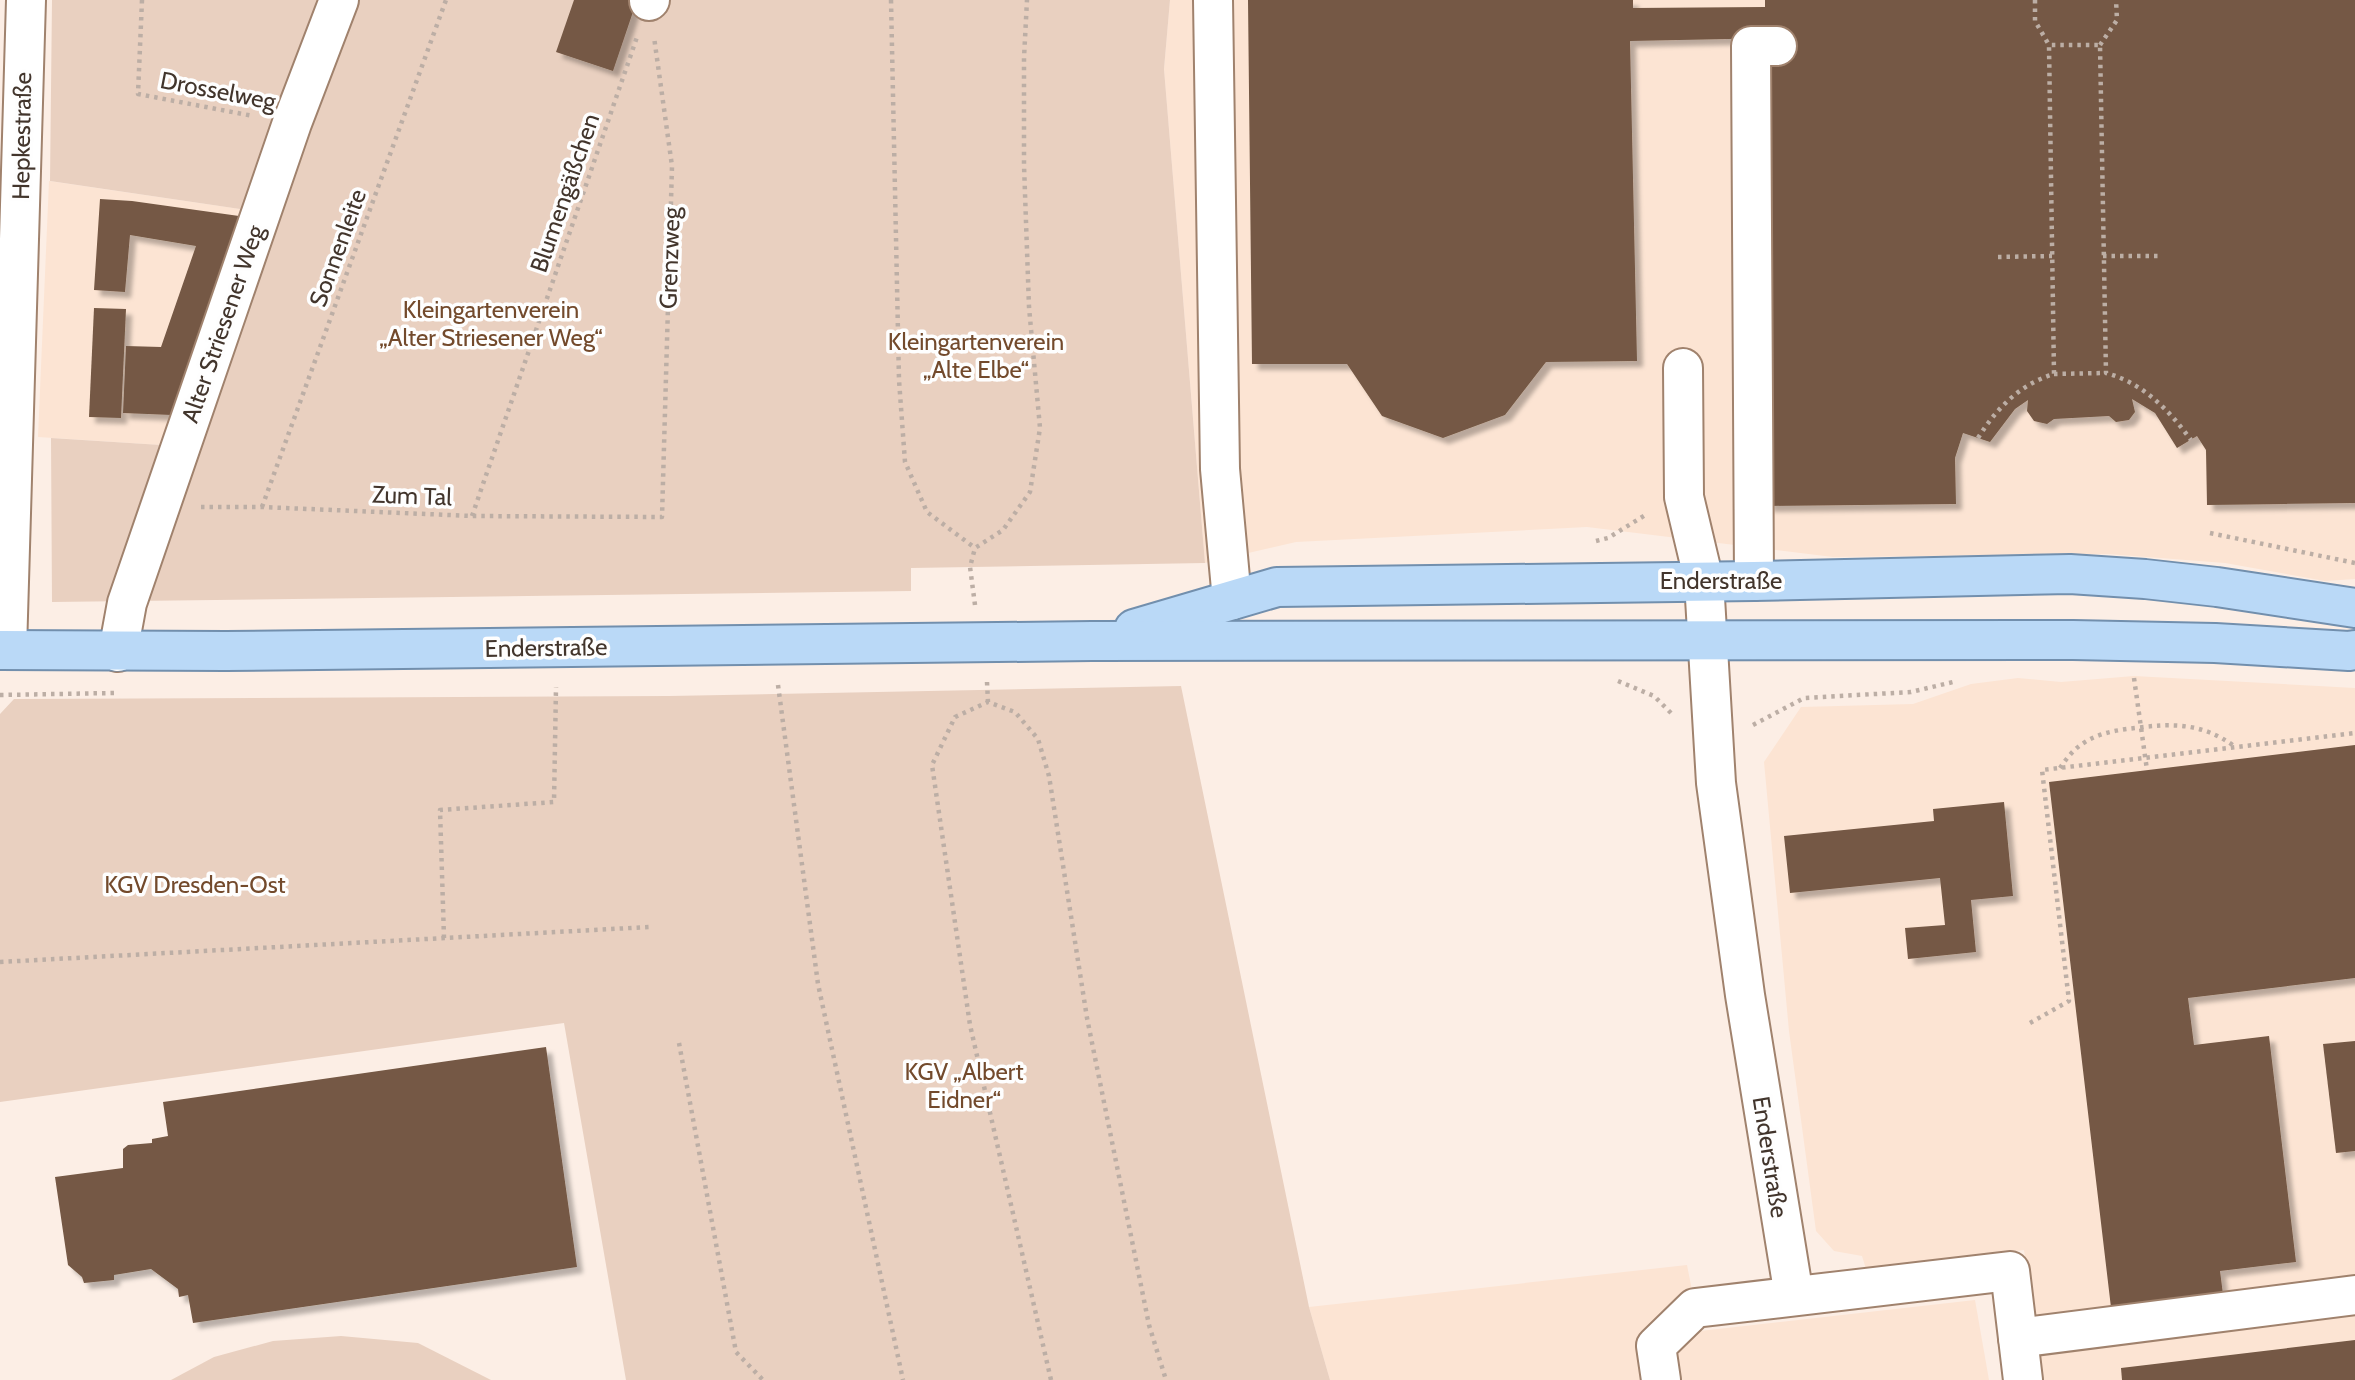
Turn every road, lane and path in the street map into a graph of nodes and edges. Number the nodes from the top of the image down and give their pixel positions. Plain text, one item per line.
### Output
1 (26, 0) edge
2 (142, 0) edge
3 (339, 0) edge
4 (446, 0) edge
5 (891, 0) edge
6 (1027, 0) edge
7 (1213, 0) edge
8 (2035, 0) edge
9 (2116, 0) edge
10 (650, 1) edge
11 (2049, 45) junction
12 (2100, 45) junction
13 (1777, 46) dead end
14 (292, 123) junction
15 (2052, 256) junction
16 (2104, 256) junction
17 (2159, 256) dead end
18 (1998, 257) dead end
19 (1683, 368) dead end
20 (2106, 373) junction
21 (2054, 374) junction
22 (1978, 438) dead end
23 (2191, 440) dead end
24 (161, 507) junction
25 (262, 507) junction
26 (1647, 514) dead end
27 (472, 516) junction
28 (662, 517) joint
29 (2210, 533) dead end
30 (1587, 544) dead end
31 (975, 548) junction
32 (2355, 563) edge
33 (1704, 581) junction
34 (1754, 581) junction
35 (1232, 600) junction
36 (961, 606) dead end
37 (975, 606) junction
38 (988, 606) dead end
39 (2355, 608) edge
40 (1092, 641) junction
41 (1707, 641) junction
42 (4, 650) edge
43 (2355, 650) edge
44 (118, 652) junction
45 (2132, 667) dead end
46 (1605, 681) dead end
47 (973, 682) dead end
48 (764, 685) dead end
49 (570, 687) dead end
50 (125, 693) dead end
51 (0, 695) edge
52 (988, 702) junction
53 (1679, 720) dead end
54 (2141, 727) junction
55 (2355, 733) edge
56 (2235, 747) junction
57 (2145, 757) junction
58 (2060, 768) junction
59 (2147, 770) dead end
60 (649, 928) dead end
61 (444, 938) junction
62 (0, 962) edge
63 (2030, 1023) dead end
64 (678, 1043) dead end
65 (2355, 1295) edge
66 (1794, 1296) junction
67 (2018, 1338) junction
68 (763, 1380) edge
69 (903, 1380) edge
70 (1051, 1380) edge
71 (1166, 1380) edge
72 (1661, 1380) edge
73 (2022, 1380) edge

1 - 42 street, Hepkestraße
2 - 14 path, Drosselweg
3 - 14 street, Alter Striesener Weg
4 - 25 path, Sonnenleite
5 - 31 path
6 - 31 path
7 - 35 street
8 - 11 path
9 - 12 path
10 - 27 path, Blumengäßchen
10 - 28 path, Grenzweg
11 - 12 path
11 - 15 path
12 - 16 path
13 - 34 street
14 - 24 street, Alter Striesener Weg
15 - 18 path
15 - 21 path
16 - 17 path
16 - 20 path
19 - 33 street
20 - 21 path
20 - 23 path
21 - 22 path
24 - 25 path, Zum Tal
24 - 44 street, Alter Striesener Weg
25 - 27 path, Zum Tal
26 - 30 path
27 - 28 path, Zum Tal
29 - 32 path
31 - 37 path
33 - 34 main road, Enderstraße
33 - 35 main road, Enderstraße
33 - 41 street
34 - 39 main road, Enderstraße
35 - 40 main road, Enderstraße
36 - 37 path
37 - 38 path
40 - 41 main road, Enderstraße
40 - 44 main road, Enderstraße
41 - 43 main road, Enderstraße
41 - 66 street, Enderstraße
42 - 44 main road, Enderstraße
45 - 54 path
46 - 53 path
47 - 52 path
48 - 69 path
49 - 61 path
50 - 51 path
52 - 70 path
52 - 71 path
54 - 56 path
54 - 57 path
54 - 58 path
55 - 56 path
56 - 57 path
57 - 58 path
57 - 59 path
58 - 63 path
60 - 61 path
61 - 62 path
64 - 68 path
65 - 67 street
66 - 67 street
66 - 72 street
67 - 73 street

